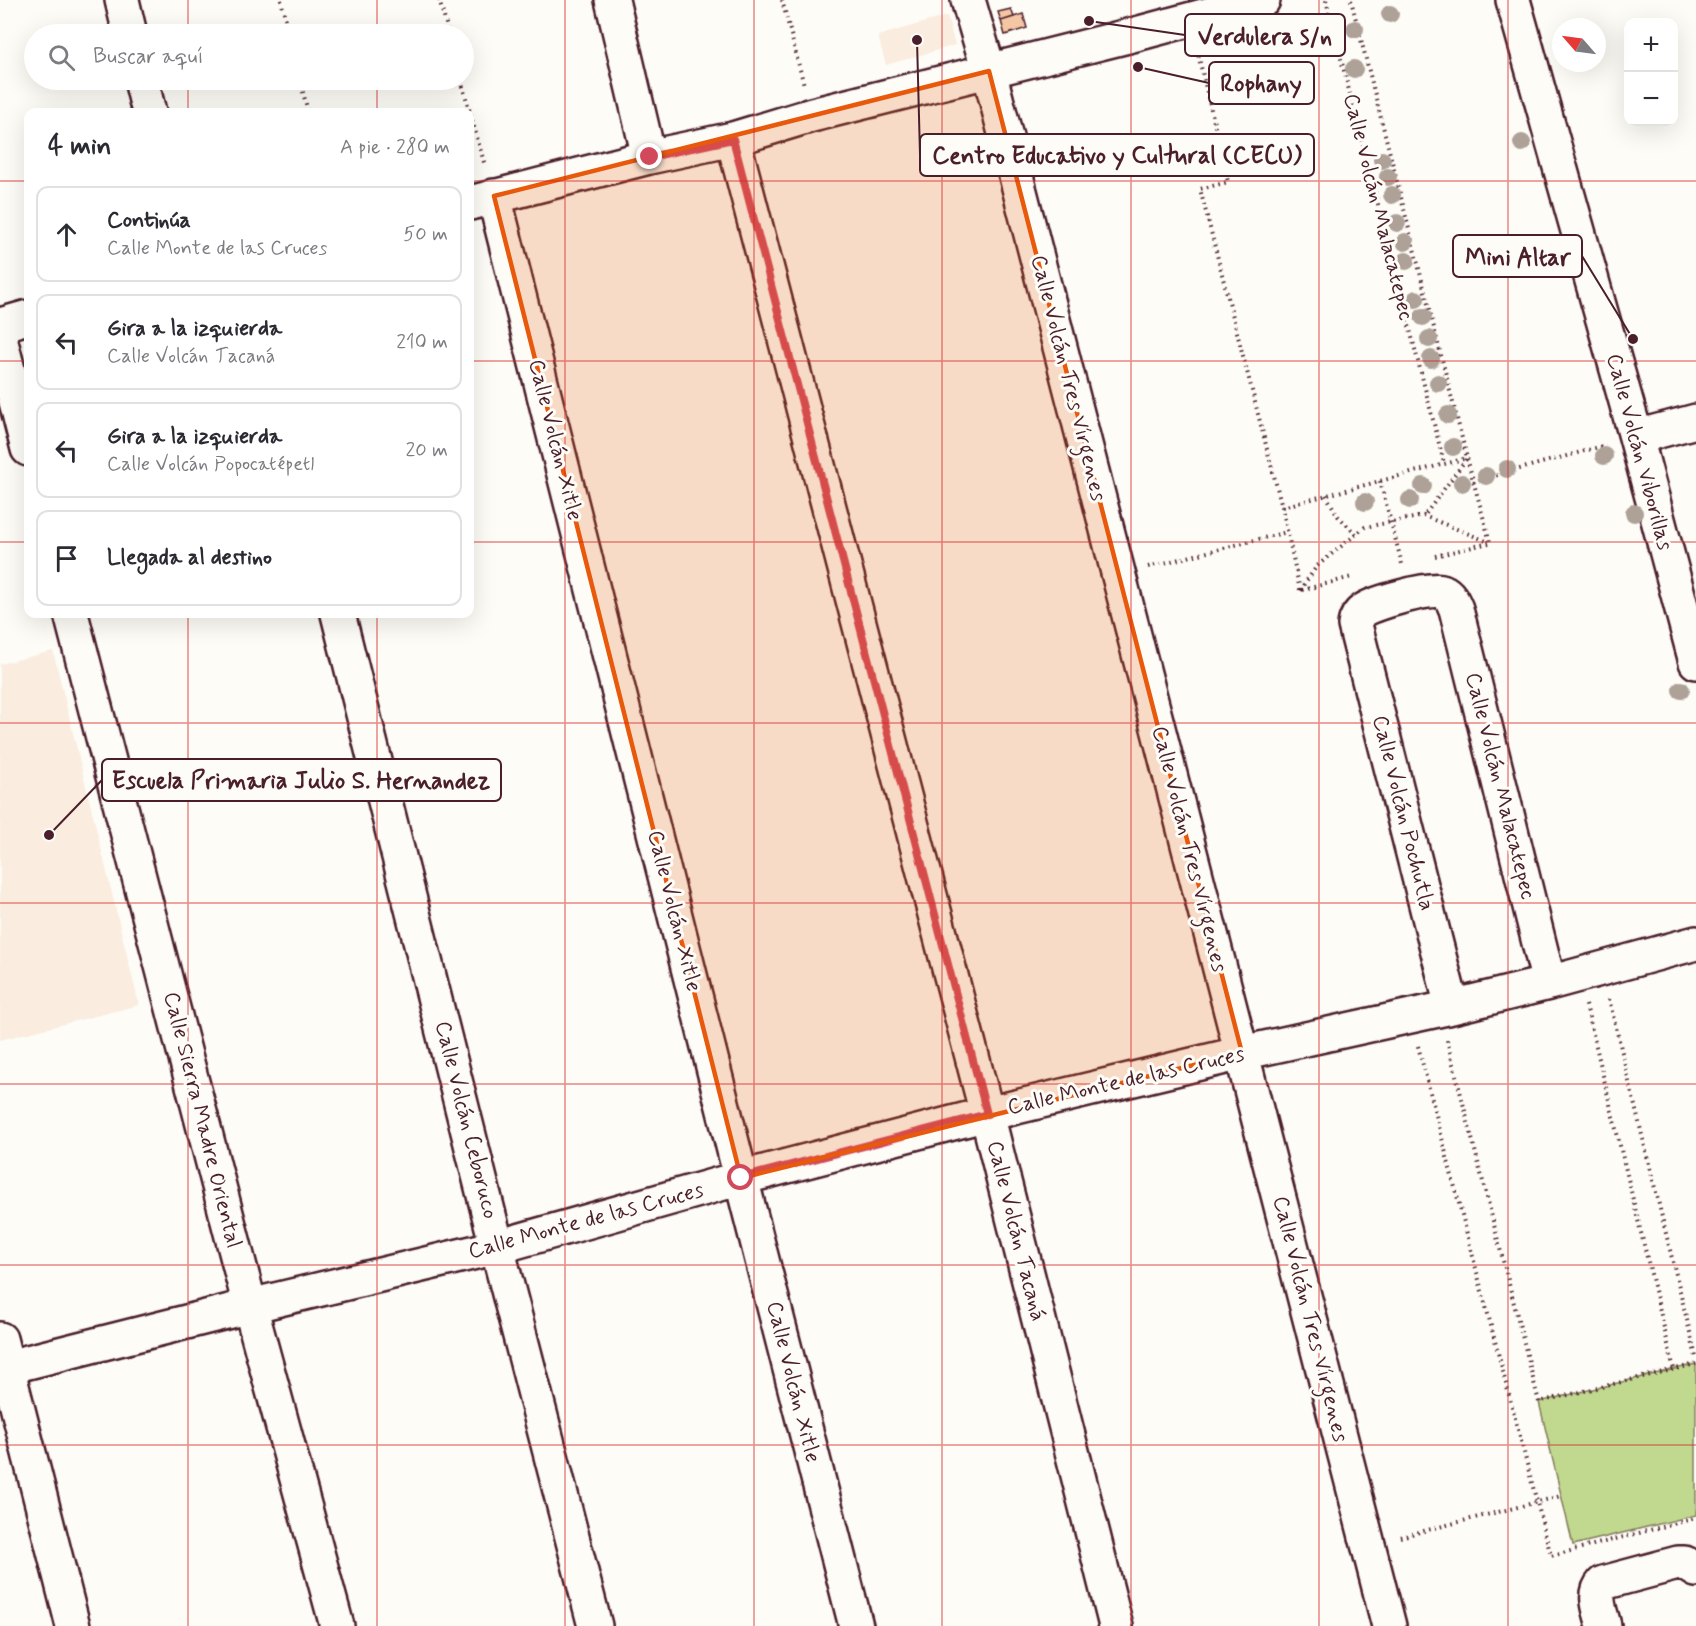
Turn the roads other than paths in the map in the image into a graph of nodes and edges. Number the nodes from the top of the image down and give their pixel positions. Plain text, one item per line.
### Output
1 (122, 0) edge
2 (612, 0) edge
3 (968, 0) edge
4 (1263, 0) edge
5 (1513, 0) edge
6 (128, 24) edge
7 (988, 71) junction
8 (144, 90) edge
9 (148, 108) edge
10 (733, 139) junction
11 (650, 157) junction
12 (482, 199) edge
13 (24, 318) edge
14 (0, 325) edge
15 (0, 338) edge
16 (1696, 421) edge
17 (24, 433) edge
18 (1636, 437) junction
19 (1444, 592) joint
20 (72, 618) edge
21 (339, 618) edge
22 (1696, 662) edge
23 (1696, 944) edge
24 (1576, 976) junction
25 (1434, 1011) junction
26 (1242, 1053) junction
27 (987, 1114) junction
28 (741, 1178) junction
29 (497, 1247) junction
30 (250, 1306) junction
31 (2, 1359) edge
32 (1693, 1568) edge
33 (73, 1626) edge
34 (337, 1626) edge
35 (595, 1626) edge
36 (856, 1626) edge
37 (1116, 1626) edge
38 (1389, 1626) edge
39 (1604, 1626) edge

1 - 6 street
2 - 11 street
3 - 7 street, Calle Volcán Tres Vírgenes
4 - 7 street
5 - 18 street, Calle Volcán Viborillas
7 - 10 street
7 - 26 street, Calle Volcán Tres Vírgenes
8 - 9 street
10 - 11 street
10 - 27 street, Calle Volcán Tacaná
11 - 12 street
12 - 28 street, Calle Volcán Xitle
13 - 14 street
15 - 17 street
16 - 18 street
18 - 22 street, Calle Volcán Viborillas
19 - 24 street, Calle Volcán Malacatepec
19 - 25 street, Calle Volcán Pochutla
20 - 30 street, Calle Sierra Madre Oriental
21 - 29 street, Calle Volcán Ceboruco
23 - 24 street, Calle Monte de las Cruces
24 - 25 street, Calle Monte de las Cruces
25 - 26 street, Calle Monte de las Cruces
26 - 27 street, Calle Monte de las Cruces
26 - 38 street, Calle Volcán Tres Vírgenes
27 - 28 street, Calle Monte de las Cruces
27 - 37 street, Calle Volcán Tacaná
28 - 29 street, Calle Monte de las Cruces
28 - 36 street, Calle Volcán Xitle
29 - 30 street, Calle Monte de las Cruces
29 - 35 street, Calle Volcán Ceboruco
30 - 31 street, Calle Monte de las Cruces
30 - 34 street, Calle Sierra Madre Oriental
31 - 33 street
32 - 39 street

